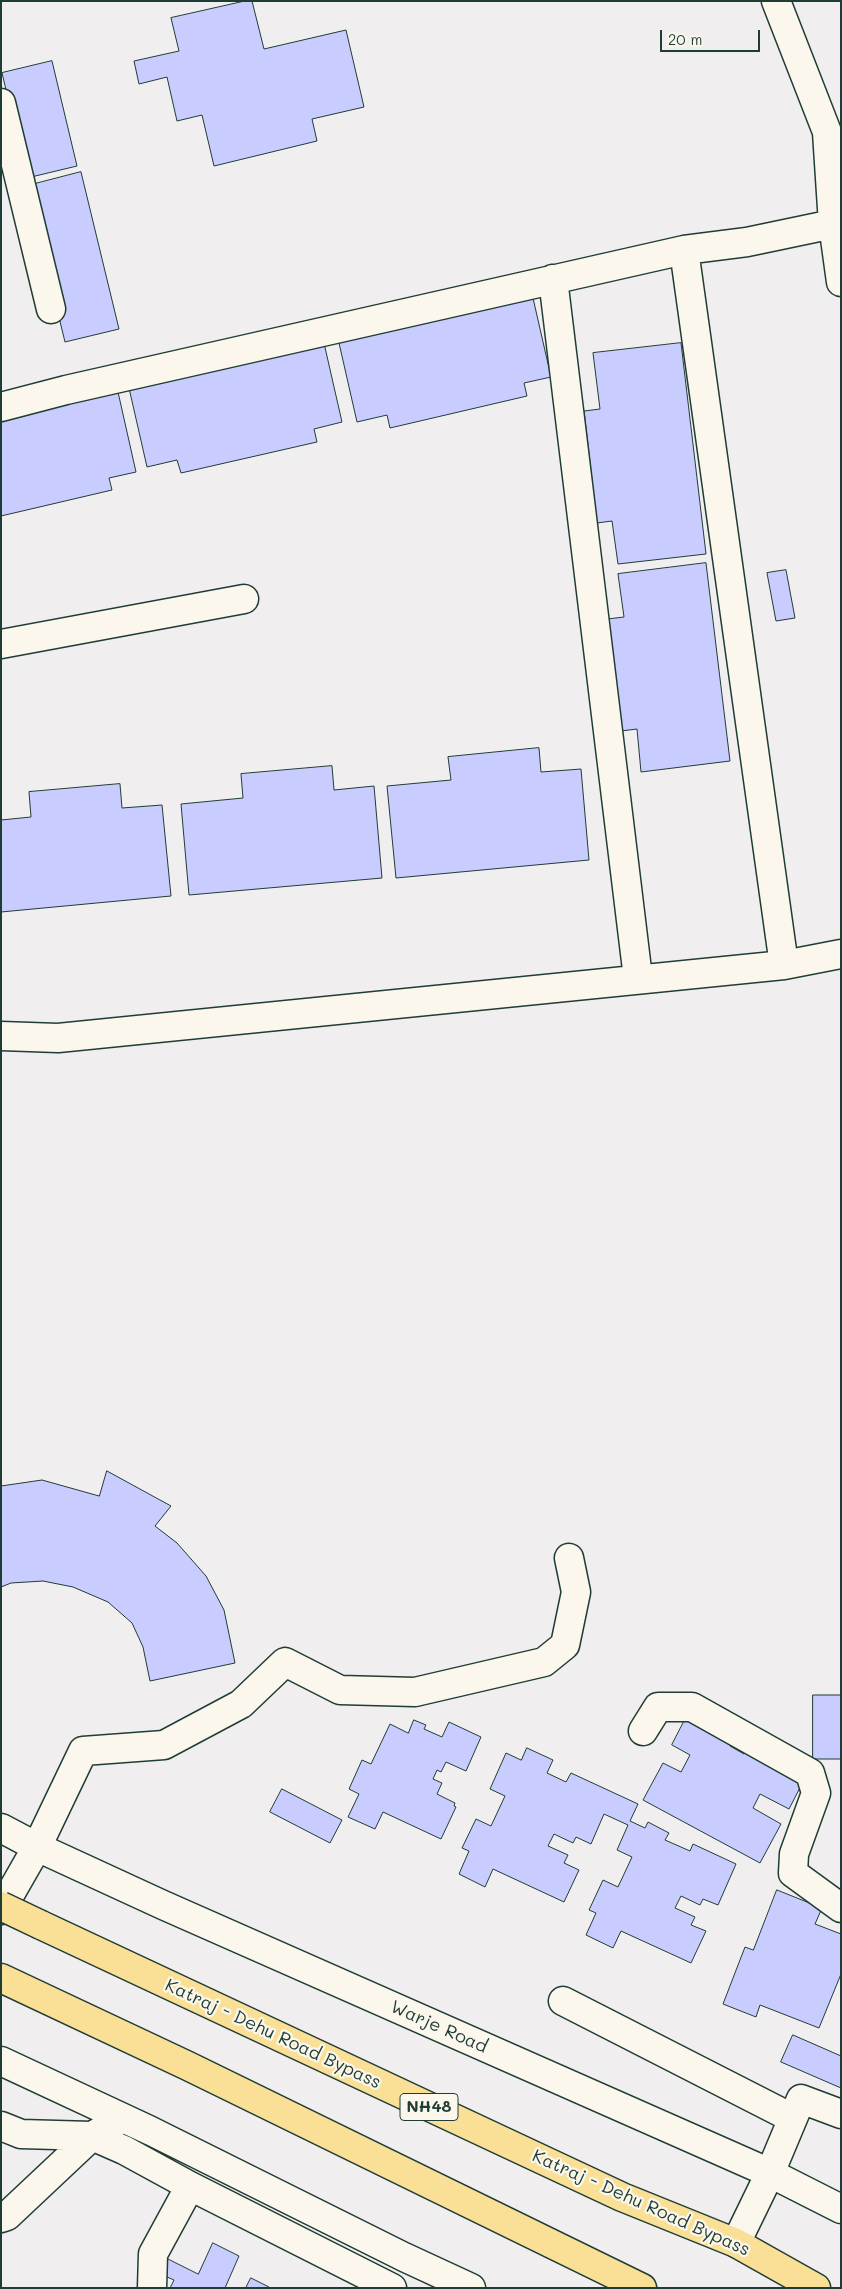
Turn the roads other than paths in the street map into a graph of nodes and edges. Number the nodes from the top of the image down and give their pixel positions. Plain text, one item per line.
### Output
1 (776, 1) edge
2 (1, 103) edge
3 (833, 224) junction
4 (684, 250) junction
5 (553, 279) junction
6 (841, 282) edge
7 (51, 309) dead end
8 (1, 408) edge
9 (244, 599) dead end
10 (1, 644) edge
11 (841, 954) edge
12 (784, 965) junction
13 (638, 978) junction
14 (1, 1036) edge
15 (570, 1558) dead end
16 (643, 1731) dead end
17 (1, 1828) edge
18 (37, 1847) junction
19 (1, 1906) edge
20 (841, 1908) edge
21 (1, 1910) edge
22 (11, 1982) edge
23 (563, 2001) dead end
24 (1, 2061) edge
25 (841, 2114) edge
26 (123, 2118) junction
27 (792, 2118) junction
28 (1, 2126) edge
29 (92, 2136) junction
30 (770, 2174) junction
31 (190, 2186) junction
32 (841, 2209) edge
33 (1, 2218) edge
34 (736, 2243) junction
35 (152, 2288) edge
36 (392, 2288) edge
37 (471, 2288) edge
38 (642, 2288) edge
39 (816, 2288) edge

1 - 3 street
2 - 7 street
3 - 4 street
3 - 6 street
4 - 5 street
4 - 12 street
5 - 8 street
5 - 13 street
9 - 10 street
11 - 12 street
12 - 13 street
13 - 14 street
15 - 18 street
16 - 20 street
17 - 18 street, Warje Road
18 - 21 street
18 - 30 street, Warje Road
19 - 34 highway, Katraj - Dehu Road Bypass / NH48, bridge
22 - 38 highway
23 - 27 street
24 - 26 street
25 - 27 street
26 - 29 street
26 - 37 street
27 - 30 street
28 - 29 street
29 - 31 street
29 - 33 street
30 - 32 street, Warje Road
30 - 34 street
31 - 35 street
31 - 36 street
34 - 39 highway, Katraj - Dehu Road Bypass / NH48

